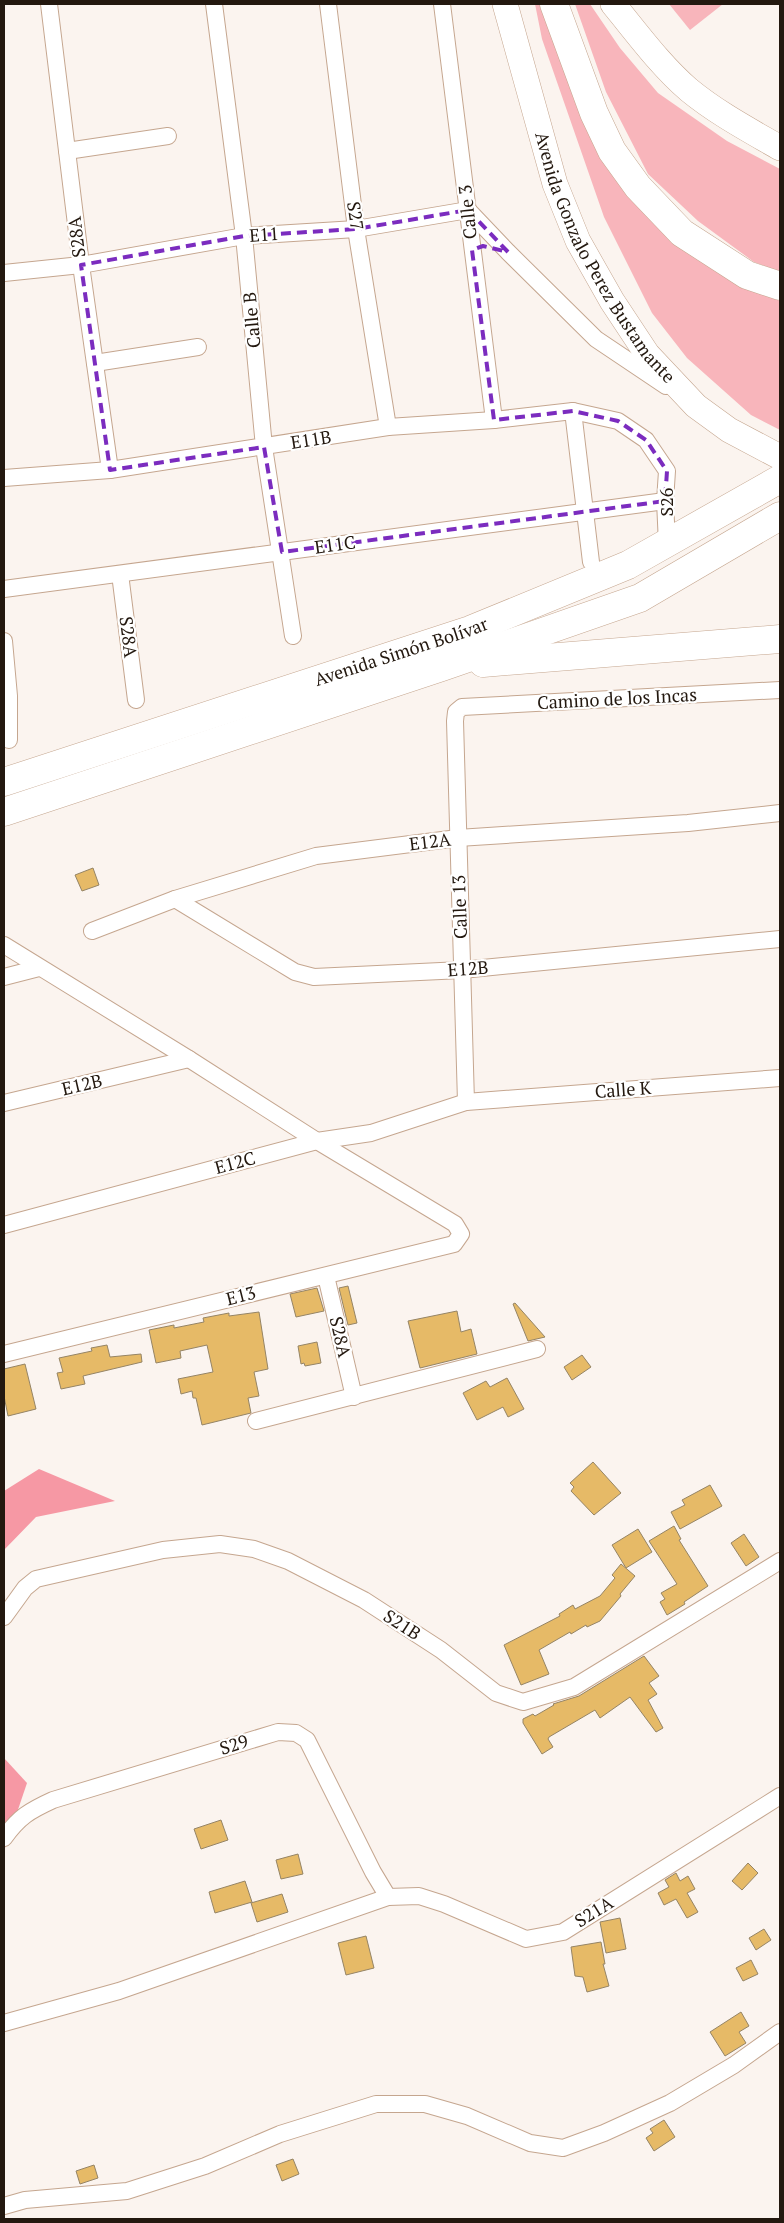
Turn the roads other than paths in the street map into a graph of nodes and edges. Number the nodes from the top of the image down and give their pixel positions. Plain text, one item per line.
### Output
1 (49, 4) edge
2 (214, 4) edge
3 (328, 4) edge
4 (442, 4) edge
5 (505, 4) edge
6 (554, 4) edge
7 (613, 4) edge
8 (168, 136) dead end
9 (780, 148) edge
10 (67, 151) junction
11 (468, 210) junction
12 (356, 228) junction
13 (244, 236) junction
14 (472, 250) junction
15 (508, 252) junction
16 (81, 265) junction
17 (4, 273) edge
18 (780, 286) edge
19 (198, 347) dead end
20 (95, 363) junction
21 (696, 406) junction
22 (573, 411) junction
23 (494, 420) junction
24 (618, 421) joint
25 (388, 427) junction
26 (264, 448) junction
27 (780, 458) edge
28 (110, 470) junction
29 (4, 478) edge
30 (780, 479) edge
31 (665, 501) junction
32 (585, 512) junction
33 (780, 516) edge
34 (675, 540) junction
35 (282, 552) junction
36 (591, 562) dead end
37 (120, 574) junction
38 (4, 589) edge
39 (294, 636) dead end
40 (780, 639) edge
41 (4, 641) edge
42 (442, 667) junction
43 (780, 690) edge
44 (6, 696) edge
45 (136, 700) dead end
46 (456, 712) joint
47 (9, 740) dead end
48 (4, 782) edge
49 (4, 812) edge
50 (780, 813) edge
51 (458, 838) junction
52 (175, 899) junction
53 (92, 931) dead end
54 (780, 939) edge
55 (4, 946) edge
56 (40, 968) junction
57 (462, 970) junction
58 (4, 977) edge
59 (189, 1059) junction
60 (780, 1078) edge
61 (466, 1102) junction
62 (4, 1103) edge
63 (317, 1141) junction
64 (4, 1225) edge
65 (326, 1276) junction
66 (537, 1349) dead end
67 (4, 1354) edge
68 (354, 1397) junction
69 (256, 1422) dead end
70 (780, 1561) edge
71 (4, 1617) edge
72 (780, 1796) edge
73 (4, 1838) edge
74 (388, 1897) junction
75 (4, 2023) edge
76 (780, 2032) edge
77 (4, 2206) edge

1 - 10 street, S28A
2 - 13 street, Calle B
3 - 12 street, S27
4 - 11 street, Calle 3
5 - 21 main road, Avenida Gonzalo Perez Bustamante
6 - 18 highway
7 - 9 main road
8 - 10 street
10 - 16 street, S28A
11 - 12 street, E11
11 - 14 street, Calle 3
11 - 15 street
12 - 13 street, E11
12 - 25 street, S27
13 - 16 street, E11
13 - 26 street, Calle B
14 - 15 street
14 - 23 street, Calle 3
15 - 21 street
16 - 17 street, E11
16 - 20 street, S28A
19 - 20 street
20 - 28 street, S28A
21 - 27 main road, Avenida Gonzalo Perez Bustamante
22 - 23 street, E11B
22 - 24 street, E11B
22 - 32 street
23 - 25 street, E11B
24 - 31 street, S26
25 - 26 street, E11B
26 - 28 street, E11B
26 - 35 street, Calle B
28 - 29 street, E11B
30 - 34 highway, Avenida Simón Bolívar
31 - 32 street, E11C
31 - 34 street, S26
32 - 35 street, E11C
32 - 36 street
33 - 42 highway, Avenida Simón Bolívar
34 - 48 highway, Avenida Simón Bolívar
35 - 37 street, E11C
35 - 39 street, Calle B
37 - 38 street, E11C
37 - 45 street, S28A
40 - 42 highway
41 - 44 street
42 - 49 highway, Avenida Simón Bolívar
43 - 46 street, Camino de los Incas
44 - 47 street
46 - 51 street, Calle 13
50 - 51 street, E12A
51 - 52 street, E12A
51 - 57 street, Calle 13
52 - 53 street, E12A
52 - 57 street, E12B
54 - 57 street, E12B
55 - 56 street
56 - 58 street
56 - 59 street
57 - 61 street, Calle 13
59 - 62 street, E12B
59 - 63 street
60 - 61 street, Calle K
61 - 63 street, E12C
63 - 64 street, E12C
63 - 65 street, E13
65 - 67 street, E13
65 - 68 street, S28A
66 - 68 street
68 - 69 street
70 - 71 street, S21B
72 - 74 street, S21A
73 - 74 street, S29
74 - 75 street, S21A
76 - 77 street

